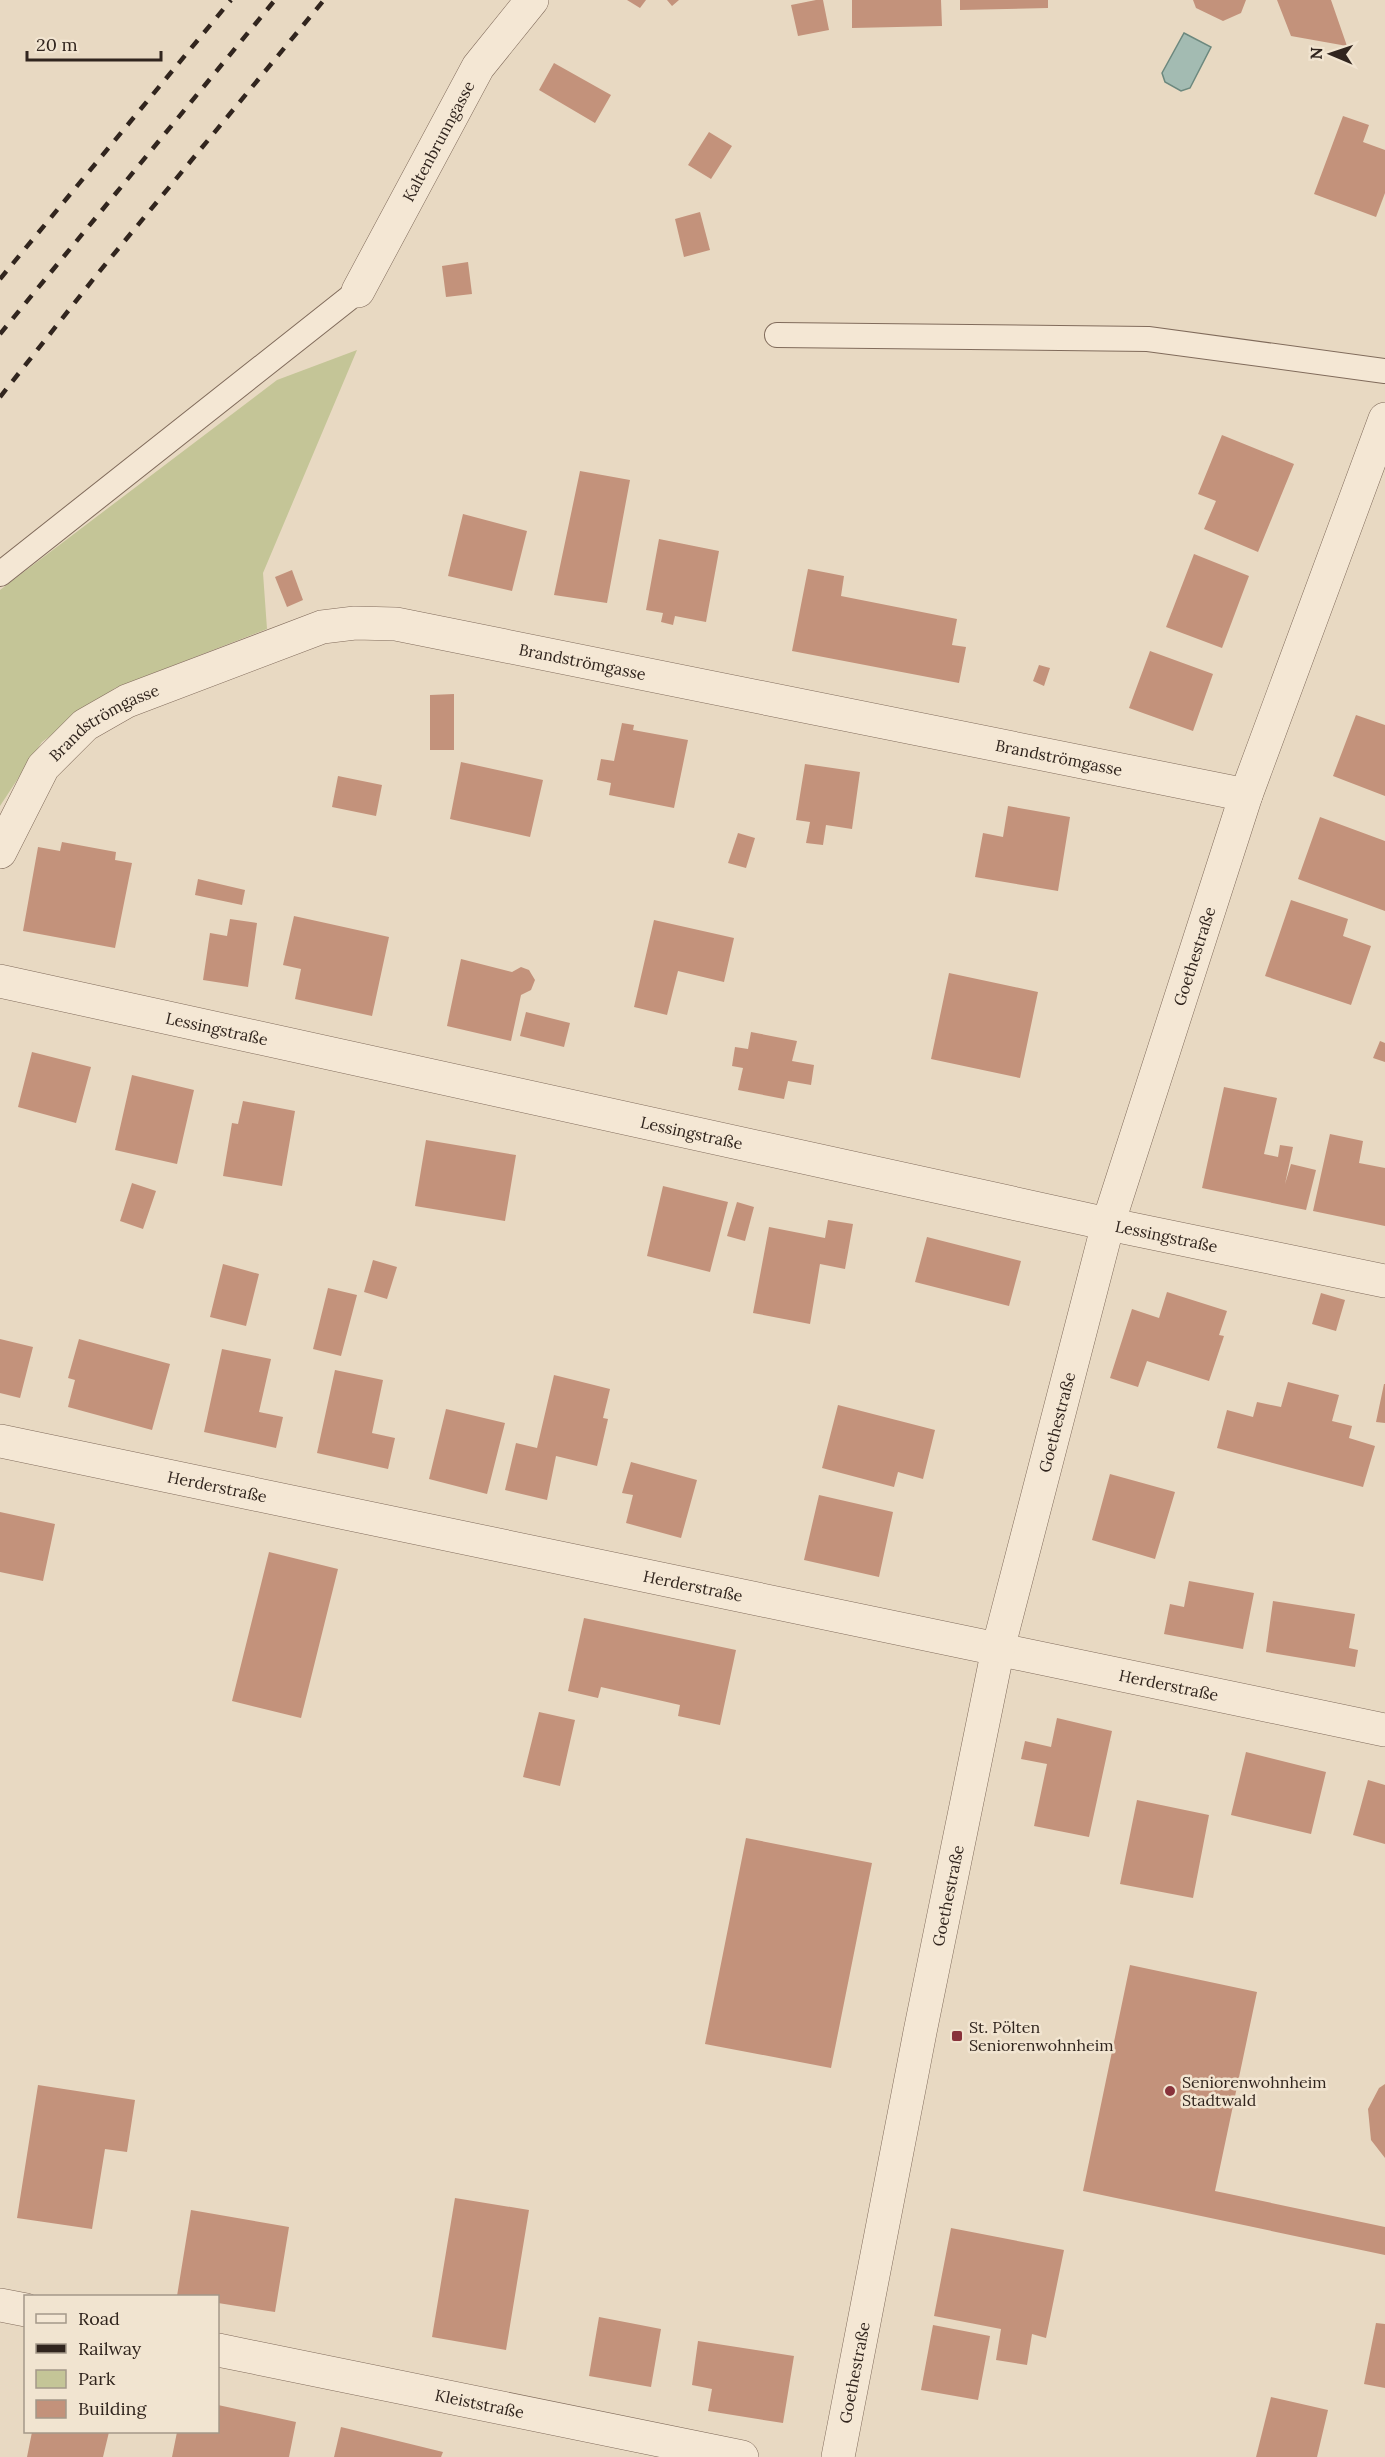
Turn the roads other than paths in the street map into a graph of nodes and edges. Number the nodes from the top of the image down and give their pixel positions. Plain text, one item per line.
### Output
1 (532, 0) edge
2 (358, 291) joint
3 (777, 335) dead end
4 (1385, 371) edge
5 (1385, 419) edge
6 (0, 574) edge
7 (1246, 795) junction
8 (0, 852) edge
9 (0, 981) edge
10 (1108, 1224) junction
11 (1385, 1281) edge
12 (0, 1441) edge
13 (998, 1649) junction
14 (1385, 1730) edge
15 (0, 2305) edge
16 (24, 2310) edge
17 (219, 2350) edge
18 (742, 2457) edge
19 (838, 2457) edge

1 - 2 street, Kaltenbrunngasse
2 - 6 lane
3 - 4 lane
5 - 7 street, Goethestraße
7 - 8 street, Brandströmgasse
7 - 10 street, Goethestraße
9 - 10 street, Lessingstraße
10 - 11 street, Lessingstraße
10 - 13 street, Goethestraße
12 - 13 street, Herderstraße
13 - 14 street, Herderstraße
13 - 19 street, Goethestraße
15 - 16 street
17 - 18 street, Kleiststraße

